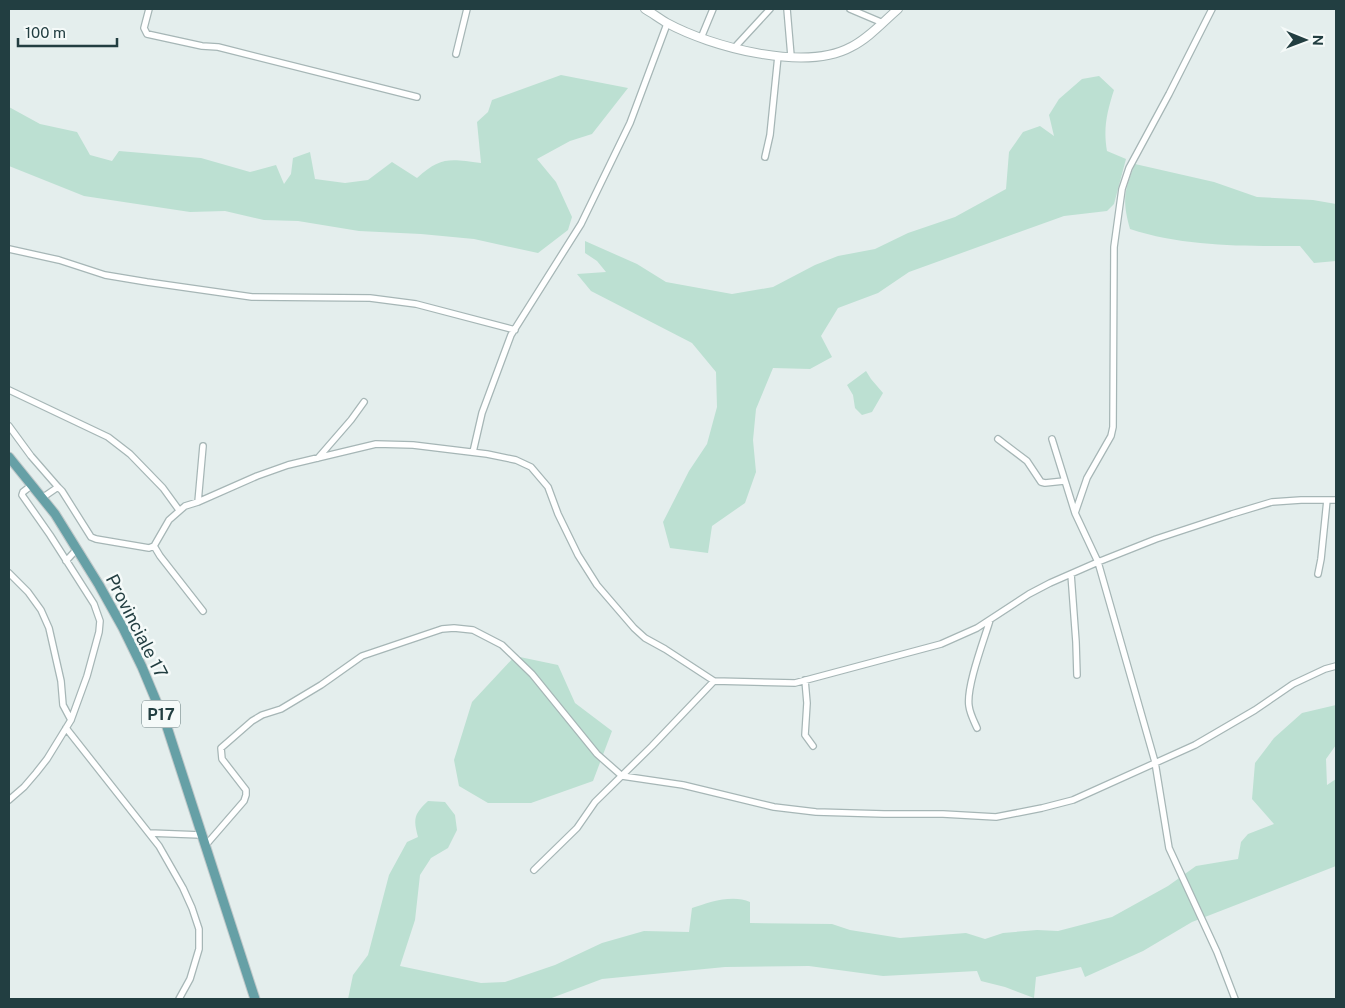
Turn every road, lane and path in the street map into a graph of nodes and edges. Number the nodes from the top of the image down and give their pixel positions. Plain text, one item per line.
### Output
1 (149, 9) edge
2 (467, 9) edge
3 (645, 9) edge
4 (713, 9) edge
5 (770, 9) edge
6 (787, 9) edge
7 (850, 9) edge
8 (898, 9) edge
9 (1212, 9) edge
10 (883, 23) junction
11 (667, 24) junction
12 (701, 38) junction
13 (735, 47) junction
14 (456, 54) dead end
15 (778, 56) junction
16 (790, 56) junction
17 (417, 97) dead end
18 (765, 157) dead end
19 (9, 249) edge
20 (515, 330) junction
21 (9, 390) edge
22 (364, 402) dead end
23 (9, 426) edge
24 (998, 439) dead end
25 (1052, 439) dead end
26 (203, 446) dead end
27 (473, 452) junction
28 (10, 459) edge
29 (318, 459) junction
30 (1064, 481) junction
31 (32, 485) junction
32 (58, 487) junction
33 (42, 498) junction
34 (1327, 500) junction
35 (1336, 500) edge
36 (198, 502) junction
37 (179, 510) junction
38 (1075, 513) junction
39 (154, 546) junction
40 (77, 550) junction
41 (66, 561) junction
42 (1098, 562) junction
43 (9, 573) edge
44 (1071, 574) junction
45 (1318, 574) dead end
46 (203, 611) dead end
47 (990, 620) junction
48 (1336, 666) edge
49 (1076, 675) dead end
50 (805, 680) junction
51 (714, 681) junction
52 (71, 720) junction
53 (66, 728) junction
54 (977, 728) dead end
55 (813, 746) dead end
56 (1155, 762) junction
57 (622, 776) junction
58 (9, 800) edge
59 (149, 833) junction
60 (201, 835) junction
61 (205, 847) junction
62 (534, 870) dead end
63 (179, 999) edge
64 (255, 999) edge
65 (1235, 999) edge

1 - 17 street
2 - 14 street
3 - 11 street
4 - 12 street
5 - 13 street
6 - 16 street
7 - 10 street
8 - 10 street
9 - 38 street
10 - 16 street
11 - 12 street
11 - 20 street
12 - 13 street
13 - 15 street
15 - 16 street
15 - 18 street
19 - 20 street
20 - 27 street
21 - 37 street
22 - 29 street
23 - 32 street
24 - 30 street
25 - 30 street
26 - 36 street
27 - 29 street
27 - 51 street
28 - 31 main road, Provinciale 17 / P17
29 - 36 street
30 - 38 street
31 - 33 main road, Provinciale 17 / P17
31 - 41 street
32 - 33 street
32 - 39 street
33 - 40 main road, Provinciale 17 / P17
34 - 35 street
34 - 42 street
34 - 45 street
36 - 37 street
37 - 39 street
38 - 42 street
39 - 46 street
40 - 41 street
40 - 60 main road, Provinciale 17 / P17
41 - 52 street
42 - 44 street
42 - 56 street
43 - 52 street
44 - 47 street
44 - 49 street
47 - 50 street
47 - 54 street
48 - 56 street
50 - 51 street
50 - 55 street
51 - 57 street
52 - 53 street
53 - 58 street
53 - 59 street
56 - 57 street
56 - 65 street
57 - 61 street
57 - 62 street
59 - 60 street
59 - 63 street
60 - 61 main road, Provinciale 17 / P17
61 - 64 main road, Provinciale 17 / P17

